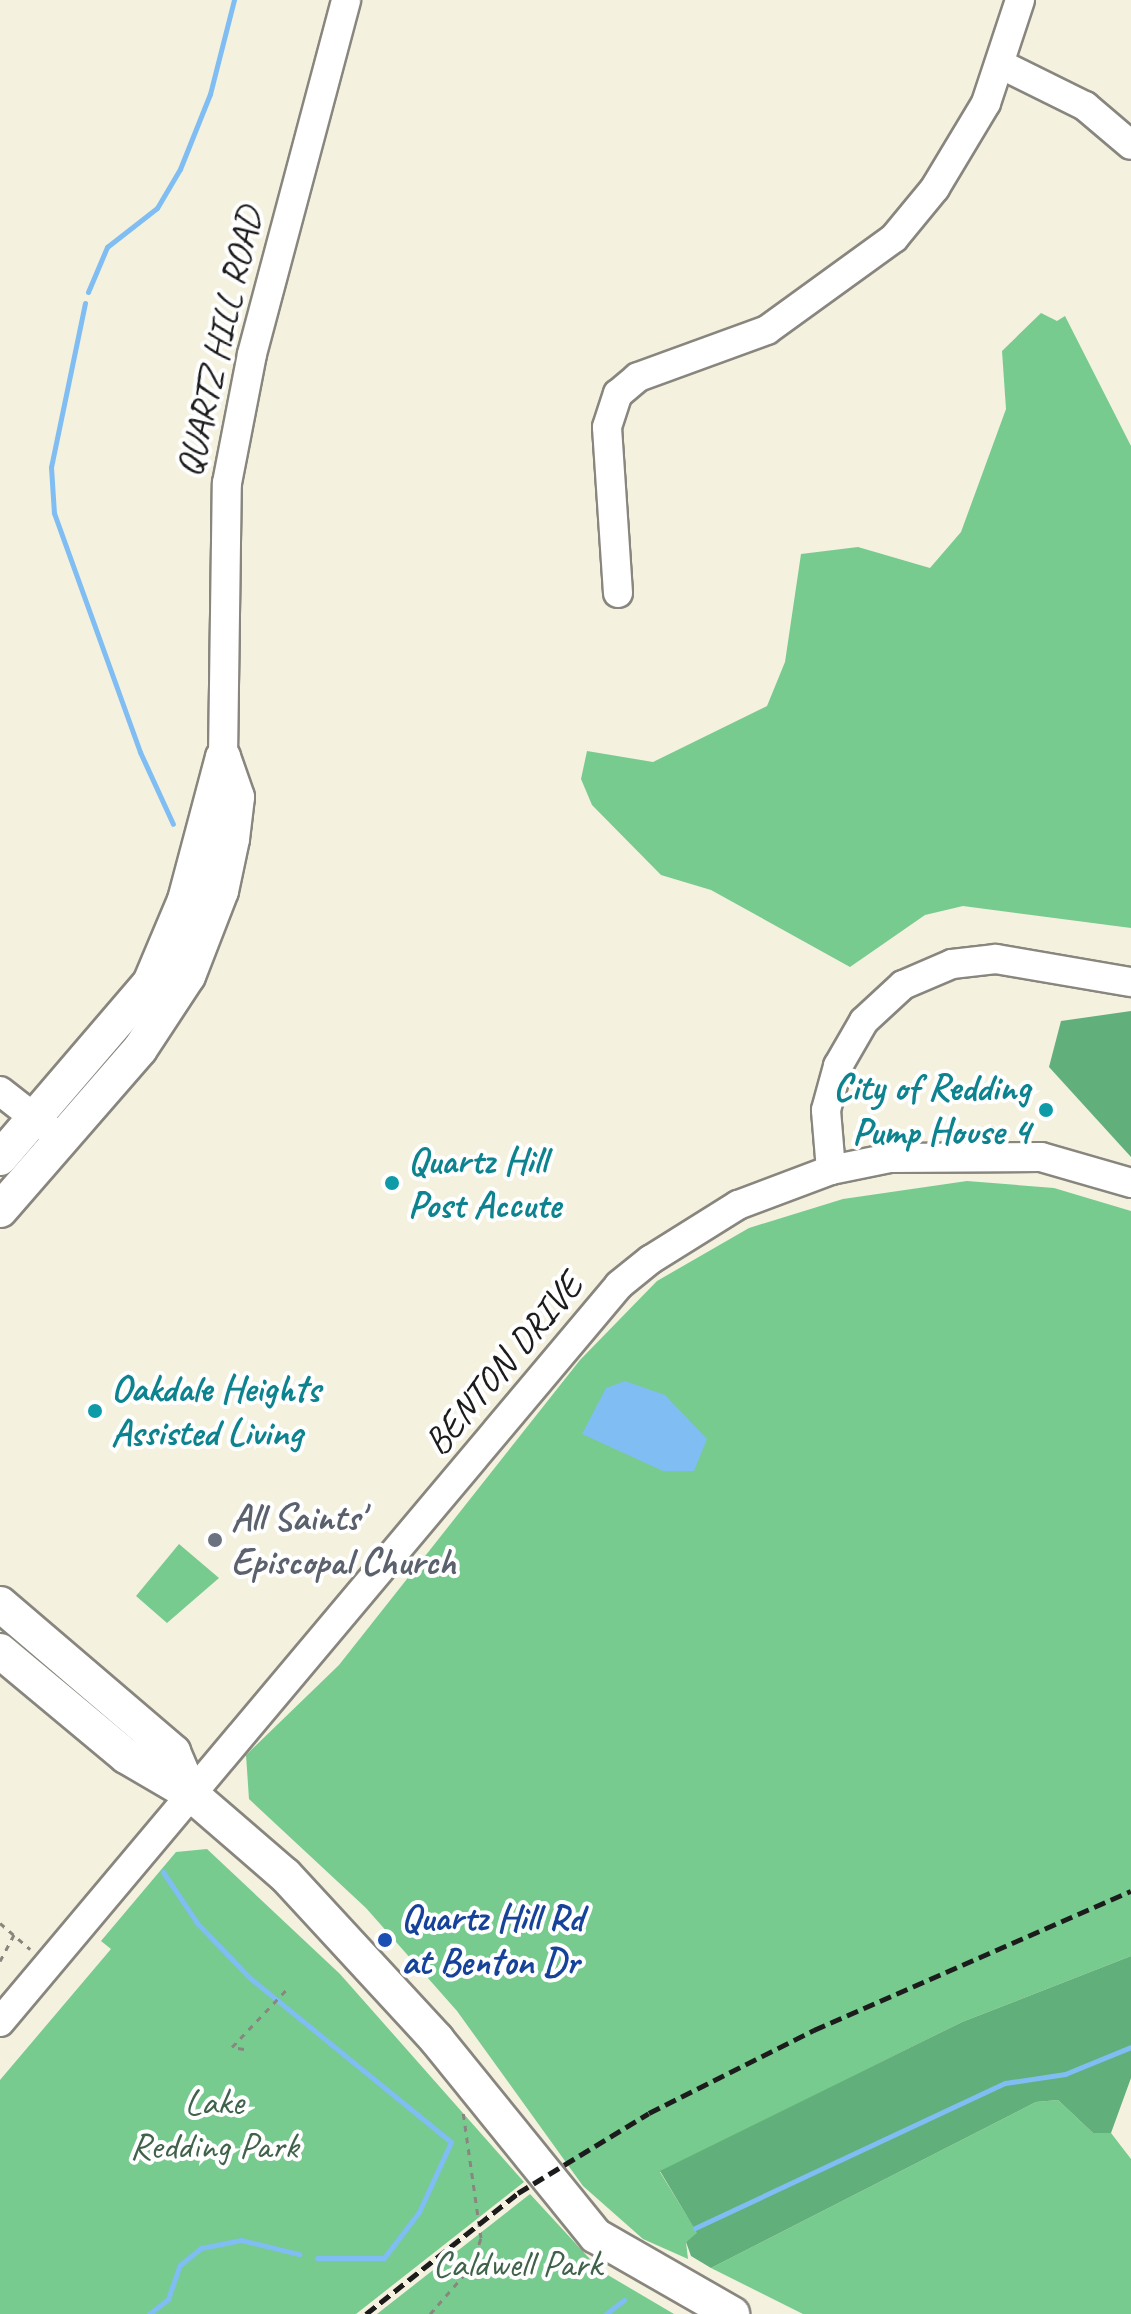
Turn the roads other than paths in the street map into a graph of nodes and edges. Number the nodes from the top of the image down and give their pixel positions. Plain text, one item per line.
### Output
1 (346, 0) edge
2 (1020, 0) edge
3 (1002, 65) junction
4 (1131, 145) edge
5 (618, 593) dead end
6 (223, 757) junction
7 (1131, 982) edge
8 (0, 1091) edge
9 (34, 1118) junction
10 (63, 1141) junction
11 (0, 1158) edge
12 (831, 1170) junction
13 (1131, 1183) edge
14 (0, 1210) edge
15 (0, 1604) edge
16 (0, 1651) edge
17 (191, 1794) junction
18 (0, 2022) edge
19 (732, 2314) edge

1 - 6 street, QUARTZ HILL ROAD
2 - 3 street
3 - 4 street
3 - 5 street
6 - 9 main road, QUARTZ HILL ROAD
6 - 10 main road, QUARTZ HILL ROAD
7 - 12 street
8 - 9 street
9 - 10 street
9 - 11 main road, QUARTZ HILL ROAD
10 - 14 main road, QUARTZ HILL ROAD
12 - 13 street, BENTON DRIVE
12 - 17 street, BENTON DRIVE
15 - 17 main road
16 - 17 main road
17 - 18 street, BENTON DRIVE
17 - 19 main road

